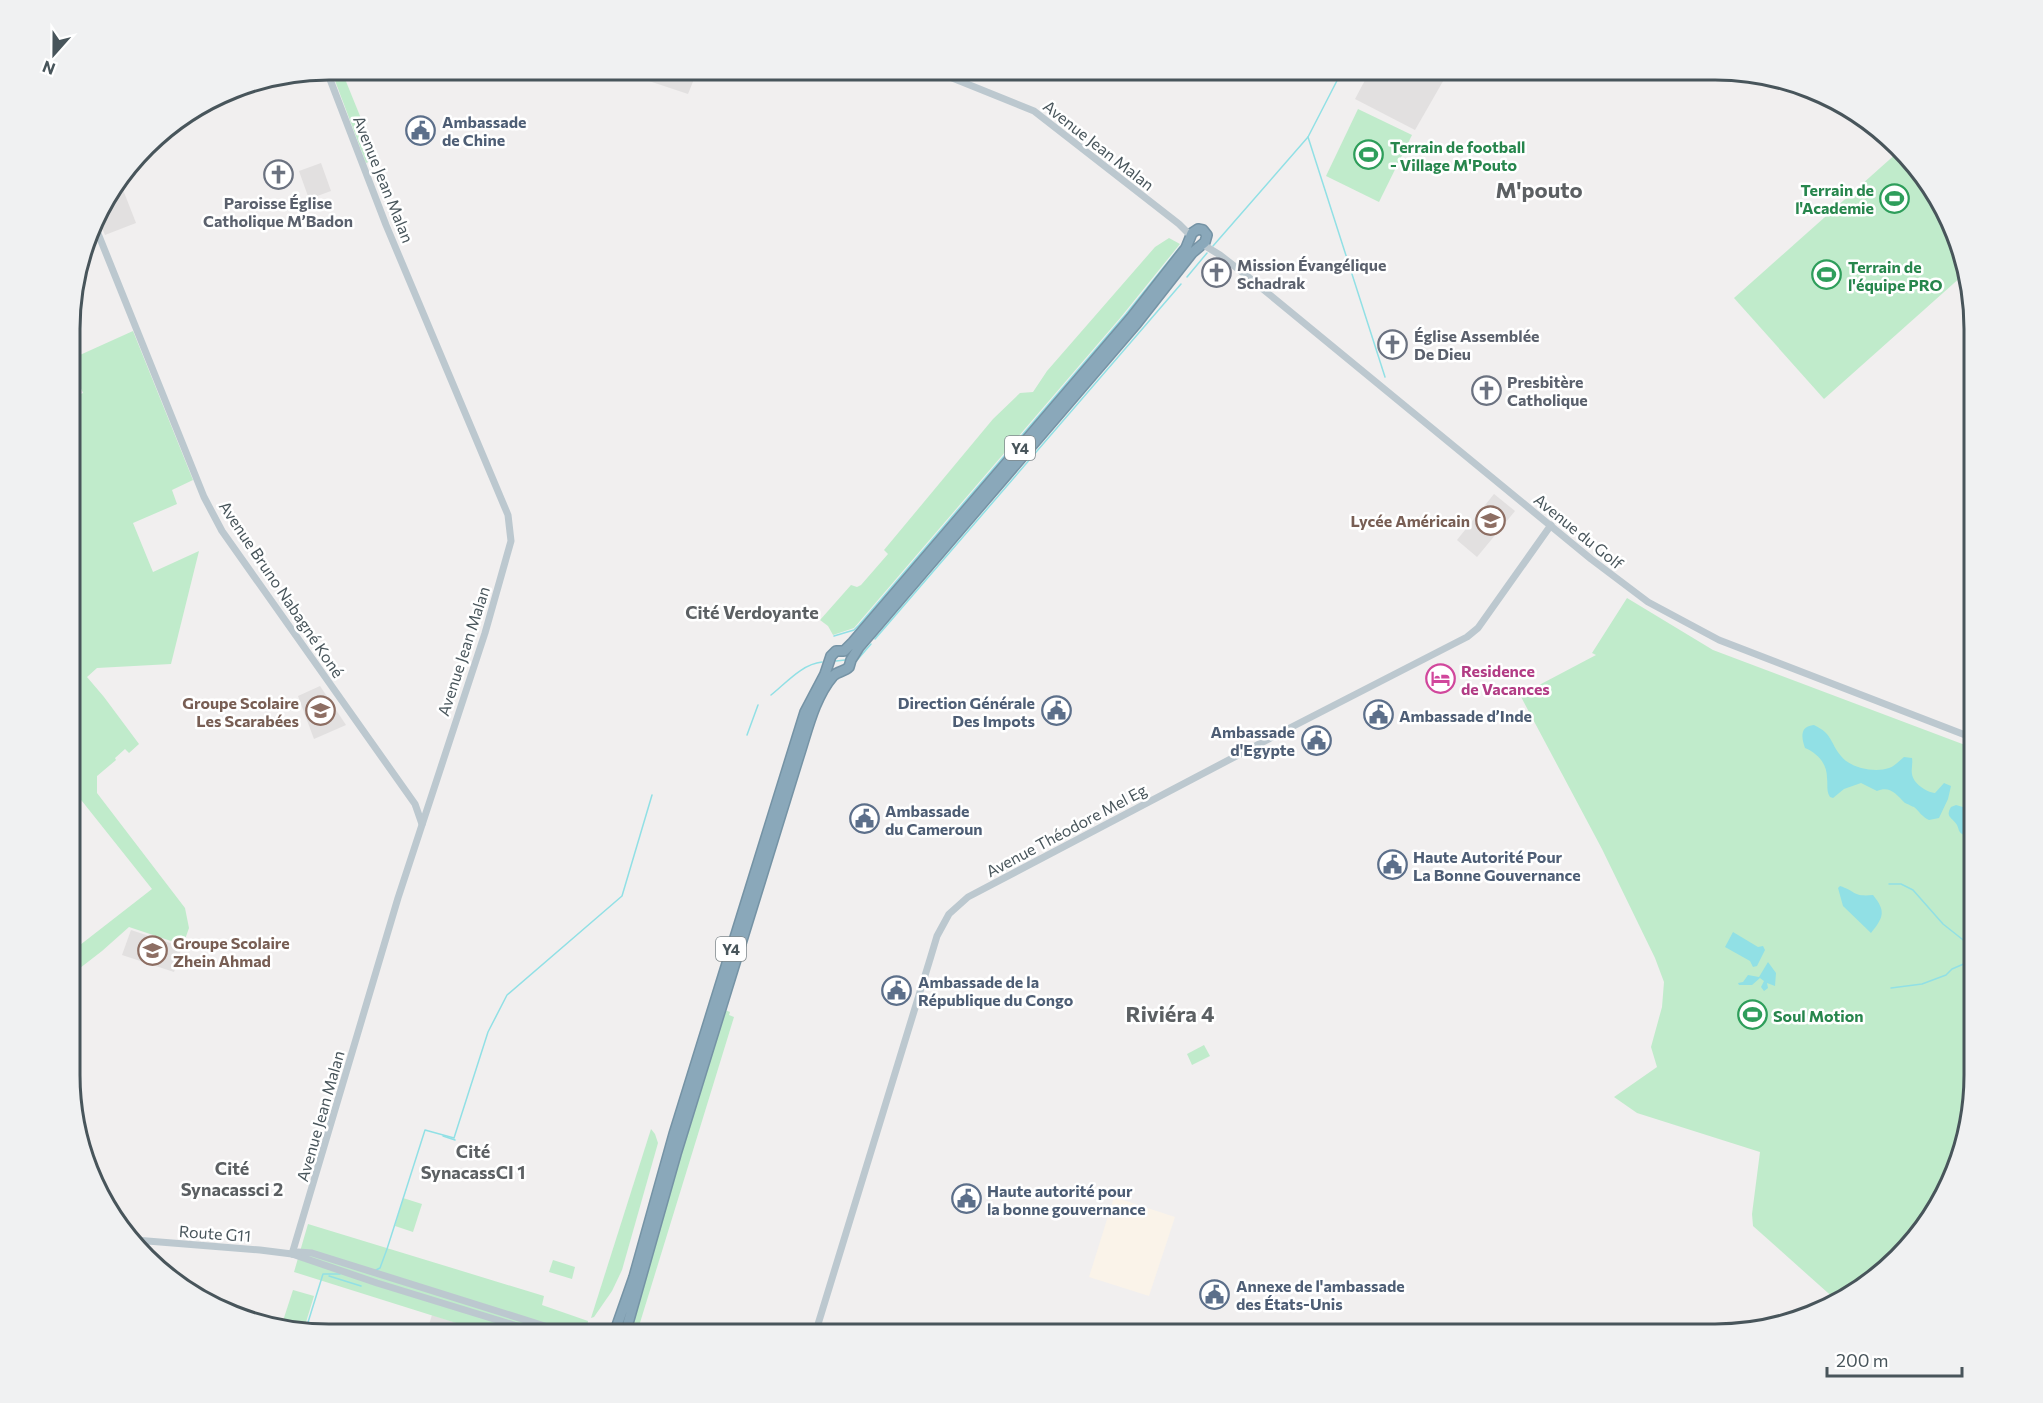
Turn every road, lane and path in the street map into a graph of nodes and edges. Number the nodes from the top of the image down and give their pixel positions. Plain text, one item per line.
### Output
1 (330, 80) edge
2 (957, 80) edge
3 (98, 233) edge
4 (1197, 239) junction
5 (1551, 525) junction
6 (844, 651) junction
7 (851, 660) junction
8 (830, 663) junction
9 (839, 671) junction
10 (1964, 735) edge
11 (422, 824) junction
12 (142, 1241) edge
13 (292, 1254) junction
14 (510, 1324) edge
15 (538, 1324) edge
16 (618, 1324) edge
17 (628, 1324) edge
18 (818, 1324) edge

1 - 11 main road, Avenue Jean Malan
2 - 4 main road, Avenue Jean Malan
3 - 11 main road, Avenue Bruno Nabagné Koné
4 - 5 main road, Avenue du Golf
4 - 6 highway, Y4
4 - 7 highway, Y4
5 - 10 main road, Avenue du Golf
5 - 18 main road, Avenue Théodore Mel Eg
6 - 7 highway
6 - 8 highway
7 - 9 highway
8 - 9 highway
8 - 16 highway, Y4
9 - 17 highway, Y4
11 - 13 main road, Avenue Jean Malan
12 - 13 main road, Route G11
13 - 14 main road
13 - 15 main road

